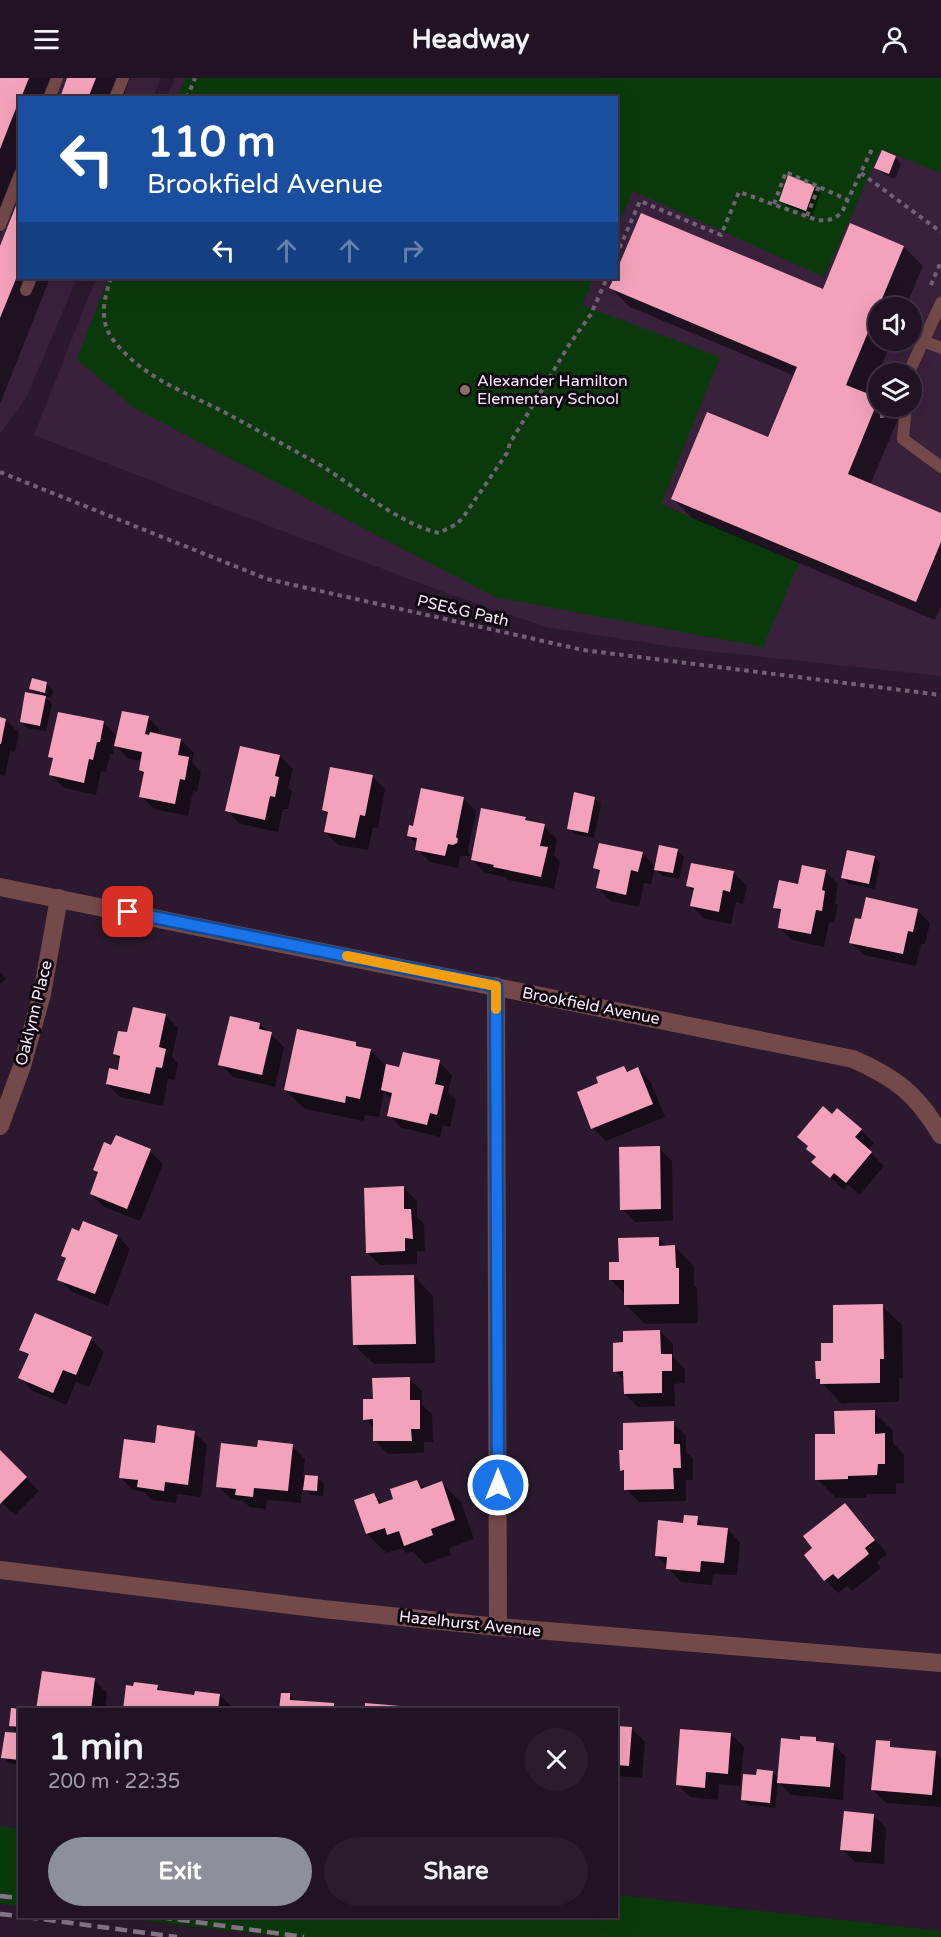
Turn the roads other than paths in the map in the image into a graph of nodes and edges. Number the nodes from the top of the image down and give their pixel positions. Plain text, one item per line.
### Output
1 (57, 78) edge
2 (123, 78) edge
3 (50, 96) edge
4 (116, 96) edge
5 (18, 179) edge
6 (0, 225) edge
7 (31, 279) edge
8 (26, 290) dead end
9 (941, 303) edge
10 (923, 341) junction
11 (941, 348) edge
12 (913, 363) edge
13 (905, 417) edge
14 (941, 467) edge
15 (0, 886) edge
16 (59, 898) junction
17 (496, 986) junction
18 (0, 1126) edge
19 (941, 1135) edge
20 (0, 1570) edge
21 (498, 1627) junction
22 (941, 1663) edge

1 - 3 lane
2 - 4 lane
5 - 6 lane
7 - 8 lane
9 - 10 lane
10 - 11 lane
10 - 12 lane
13 - 14 lane
15 - 16 street, Brookfield Avenue
16 - 17 street, Brookfield Avenue
16 - 18 street, Oaklynn Place
17 - 19 street, Brookfield Avenue
17 - 21 street
20 - 21 street, Hazelhurst Avenue
21 - 22 street, Hazelhurst Avenue

